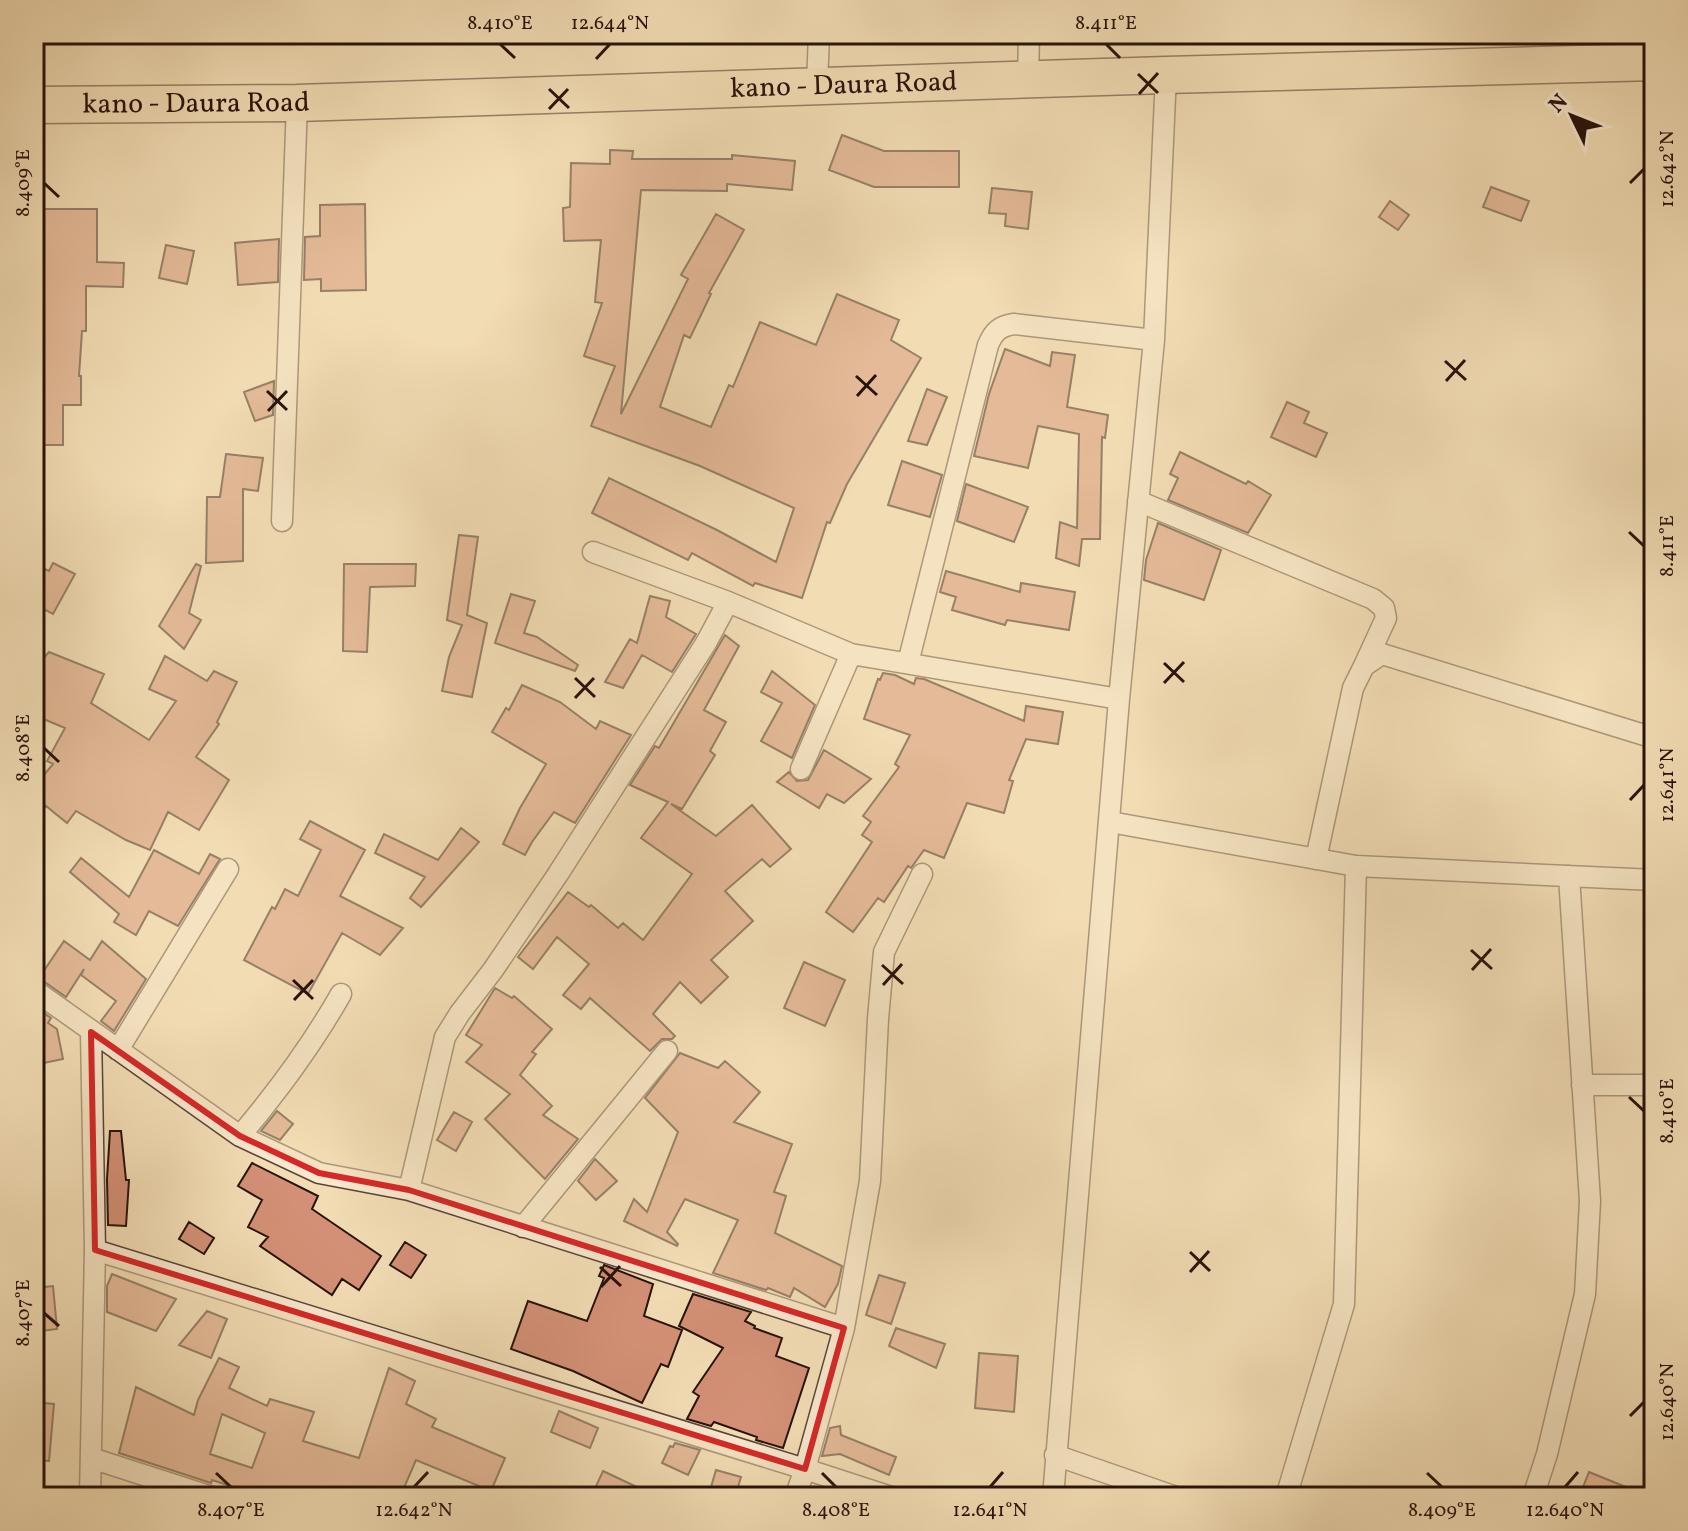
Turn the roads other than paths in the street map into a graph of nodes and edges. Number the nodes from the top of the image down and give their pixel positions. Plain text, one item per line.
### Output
1 (819, 34) edge
2 (1029, 34) edge
3 (1645, 53) edge
4 (1166, 75) junction
5 (1028, 80) junction
6 (817, 85) junction
7 (297, 103) junction
8 (34, 105) edge
9 (1154, 340) junction
10 (1138, 501) junction
11 (282, 521) dead end
12 (593, 552) dead end
13 (728, 602) junction
14 (851, 654) junction
15 (908, 663) junction
16 (1364, 666) junction
17 (1119, 699) junction
18 (1654, 738) edge
19 (801, 769) dead end
20 (1110, 822) junction
21 (1316, 859) junction
22 (1356, 866) junction
23 (228, 869) dead end
24 (922, 874) dead end
25 (1569, 876) junction
26 (1654, 880) edge
27 (34, 990) edge
28 (341, 994) dead end
29 (91, 1032) junction
30 (118, 1050) junction
31 (667, 1051) dead end
32 (1582, 1085) junction
33 (1654, 1085) edge
34 (240, 1136) junction
35 (409, 1190) junction
36 (523, 1227) junction
37 (95, 1250) junction
38 (844, 1328) junction
39 (1055, 1455) junction
40 (91, 1458) junction
41 (805, 1469) junction
42 (90, 1497) edge
43 (212, 1497) edge
44 (795, 1497) edge
45 (891, 1497) edge
46 (1053, 1497) edge
47 (1176, 1497) edge
48 (1286, 1497) edge
49 (1533, 1497) edge

1 - 6 street
2 - 5 street
3 - 4 highway, kano - Daura Road
4 - 5 highway, kano - Daura Road
4 - 9 street
5 - 6 highway, kano - Daura Road
6 - 7 highway, kano - Daura Road
7 - 8 highway, kano - Daura Road
7 - 11 street
9 - 10 street
9 - 15 street
10 - 16 street
10 - 17 street
12 - 13 street
13 - 14 street
13 - 35 street
14 - 15 street
14 - 19 street
15 - 17 street
16 - 18 street
16 - 21 street
17 - 20 street
20 - 21 street
20 - 39 street
21 - 22 street
22 - 25 street
22 - 48 street
23 - 30 street
24 - 38 street
25 - 26 street
25 - 32 street
27 - 29 street
28 - 34 street
29 - 30 street
29 - 37 street
30 - 34 street
31 - 36 street
32 - 33 street
32 - 49 street
34 - 35 street
35 - 36 street
36 - 38 street
37 - 40 street
37 - 41 street
38 - 41 street
39 - 46 street
39 - 47 street
40 - 42 street
40 - 43 street
41 - 44 street
41 - 45 street

